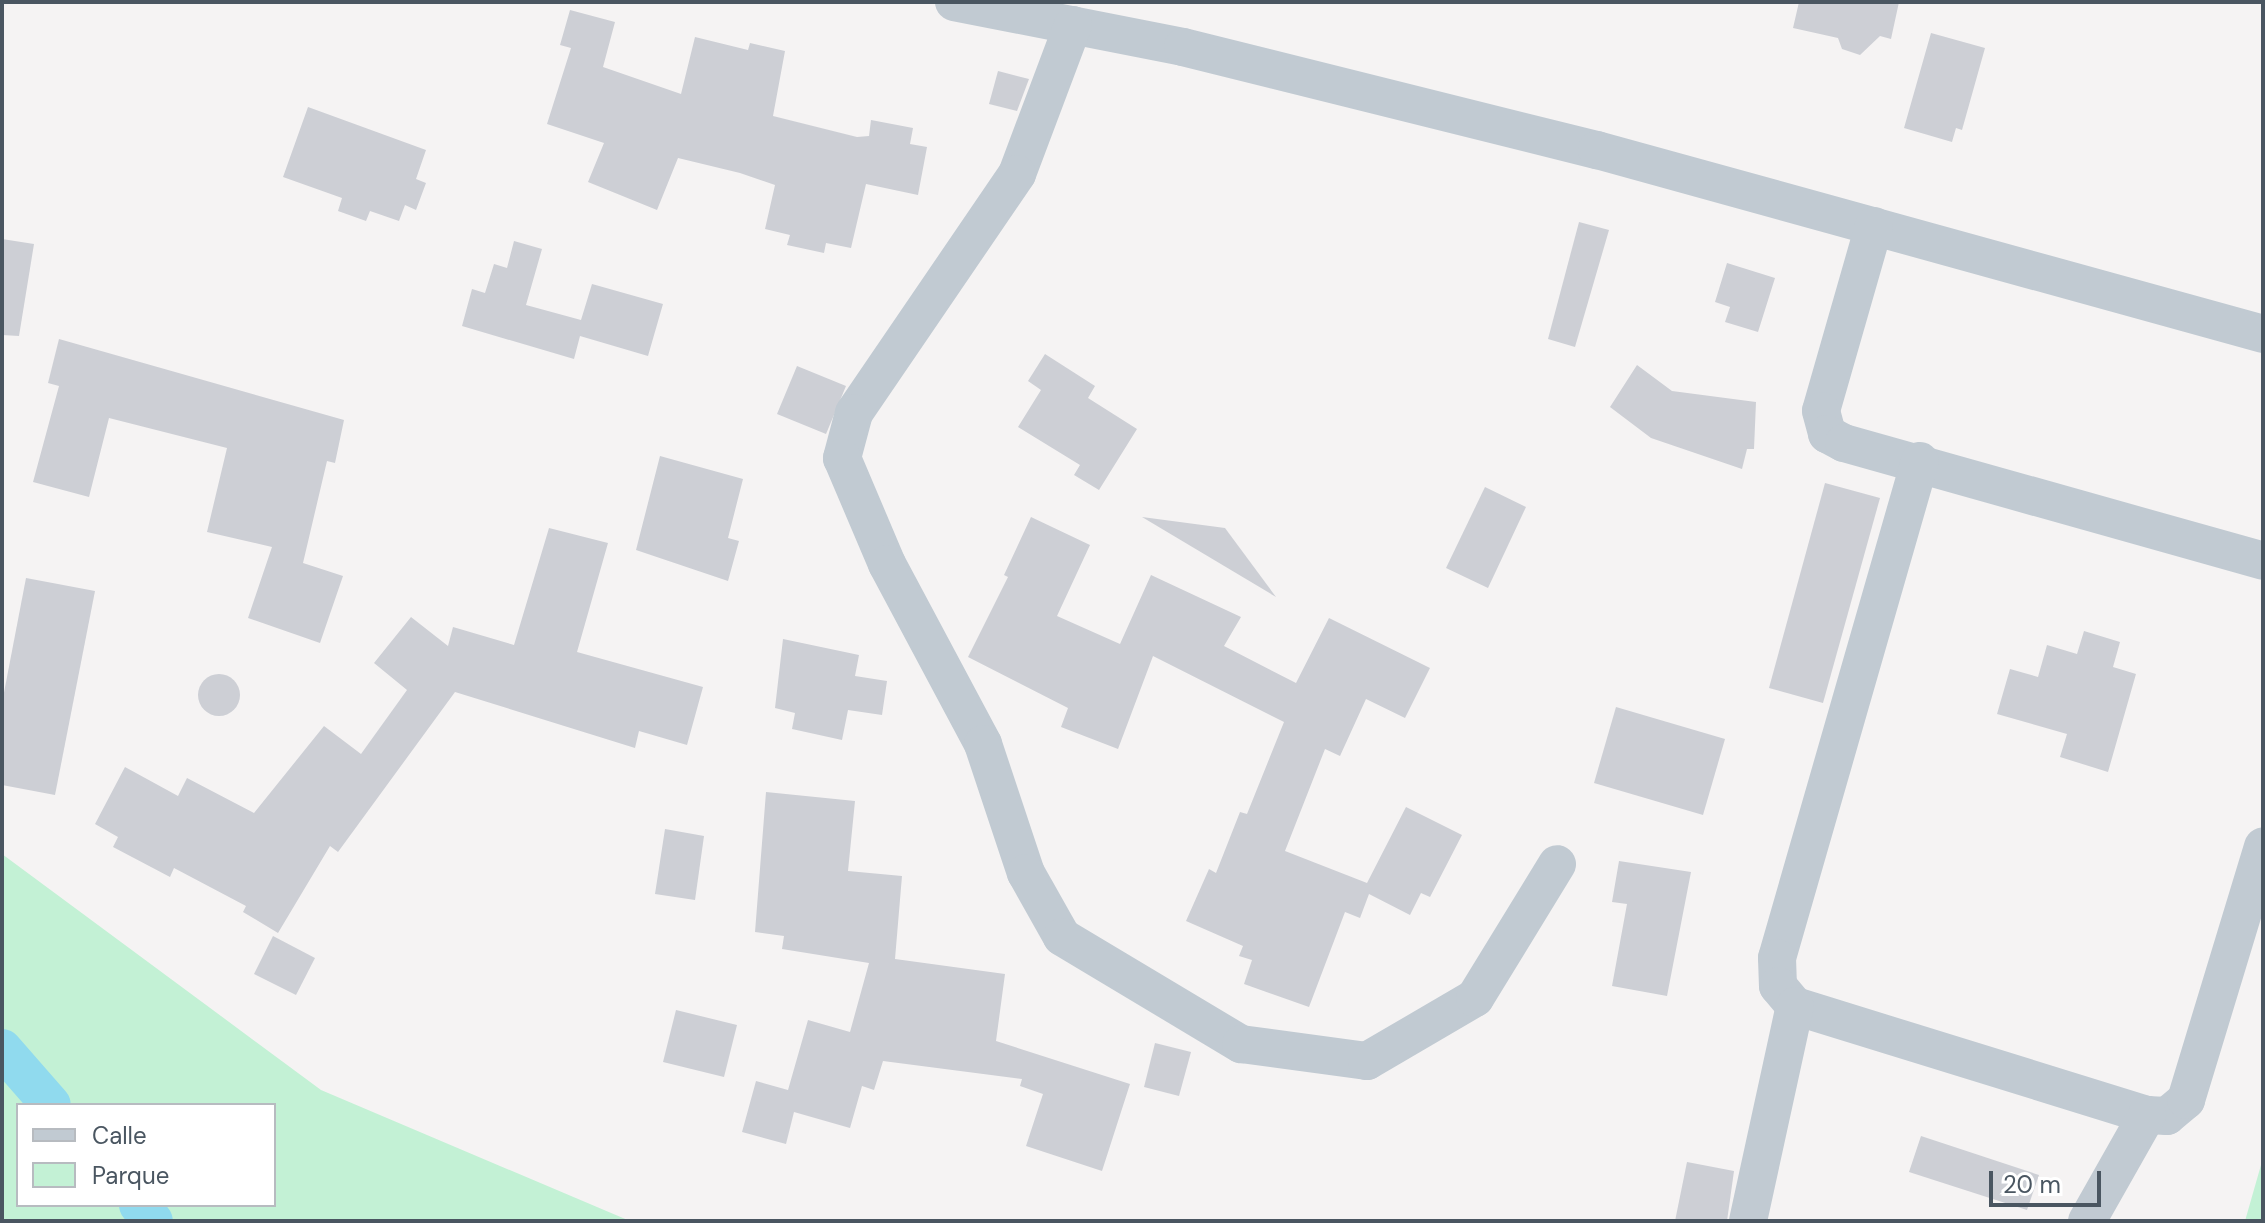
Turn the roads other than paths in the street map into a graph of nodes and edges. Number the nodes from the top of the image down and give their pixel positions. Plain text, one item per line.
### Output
1 (954, 2) edge
2 (1073, 25) junction
3 (1874, 226) junction
4 (2263, 334) edge
5 (1920, 461) junction
6 (2263, 561) edge
7 (2263, 846) edge
8 (1557, 864) dead end
9 (1795, 1006) junction
10 (2147, 1115) junction
11 (1748, 1221) edge
12 (2087, 1221) edge

1 - 2 street
2 - 3 street
2 - 8 street
3 - 4 street
3 - 5 street
5 - 6 street
5 - 9 street
7 - 10 street
9 - 10 street
9 - 11 street
10 - 12 street

